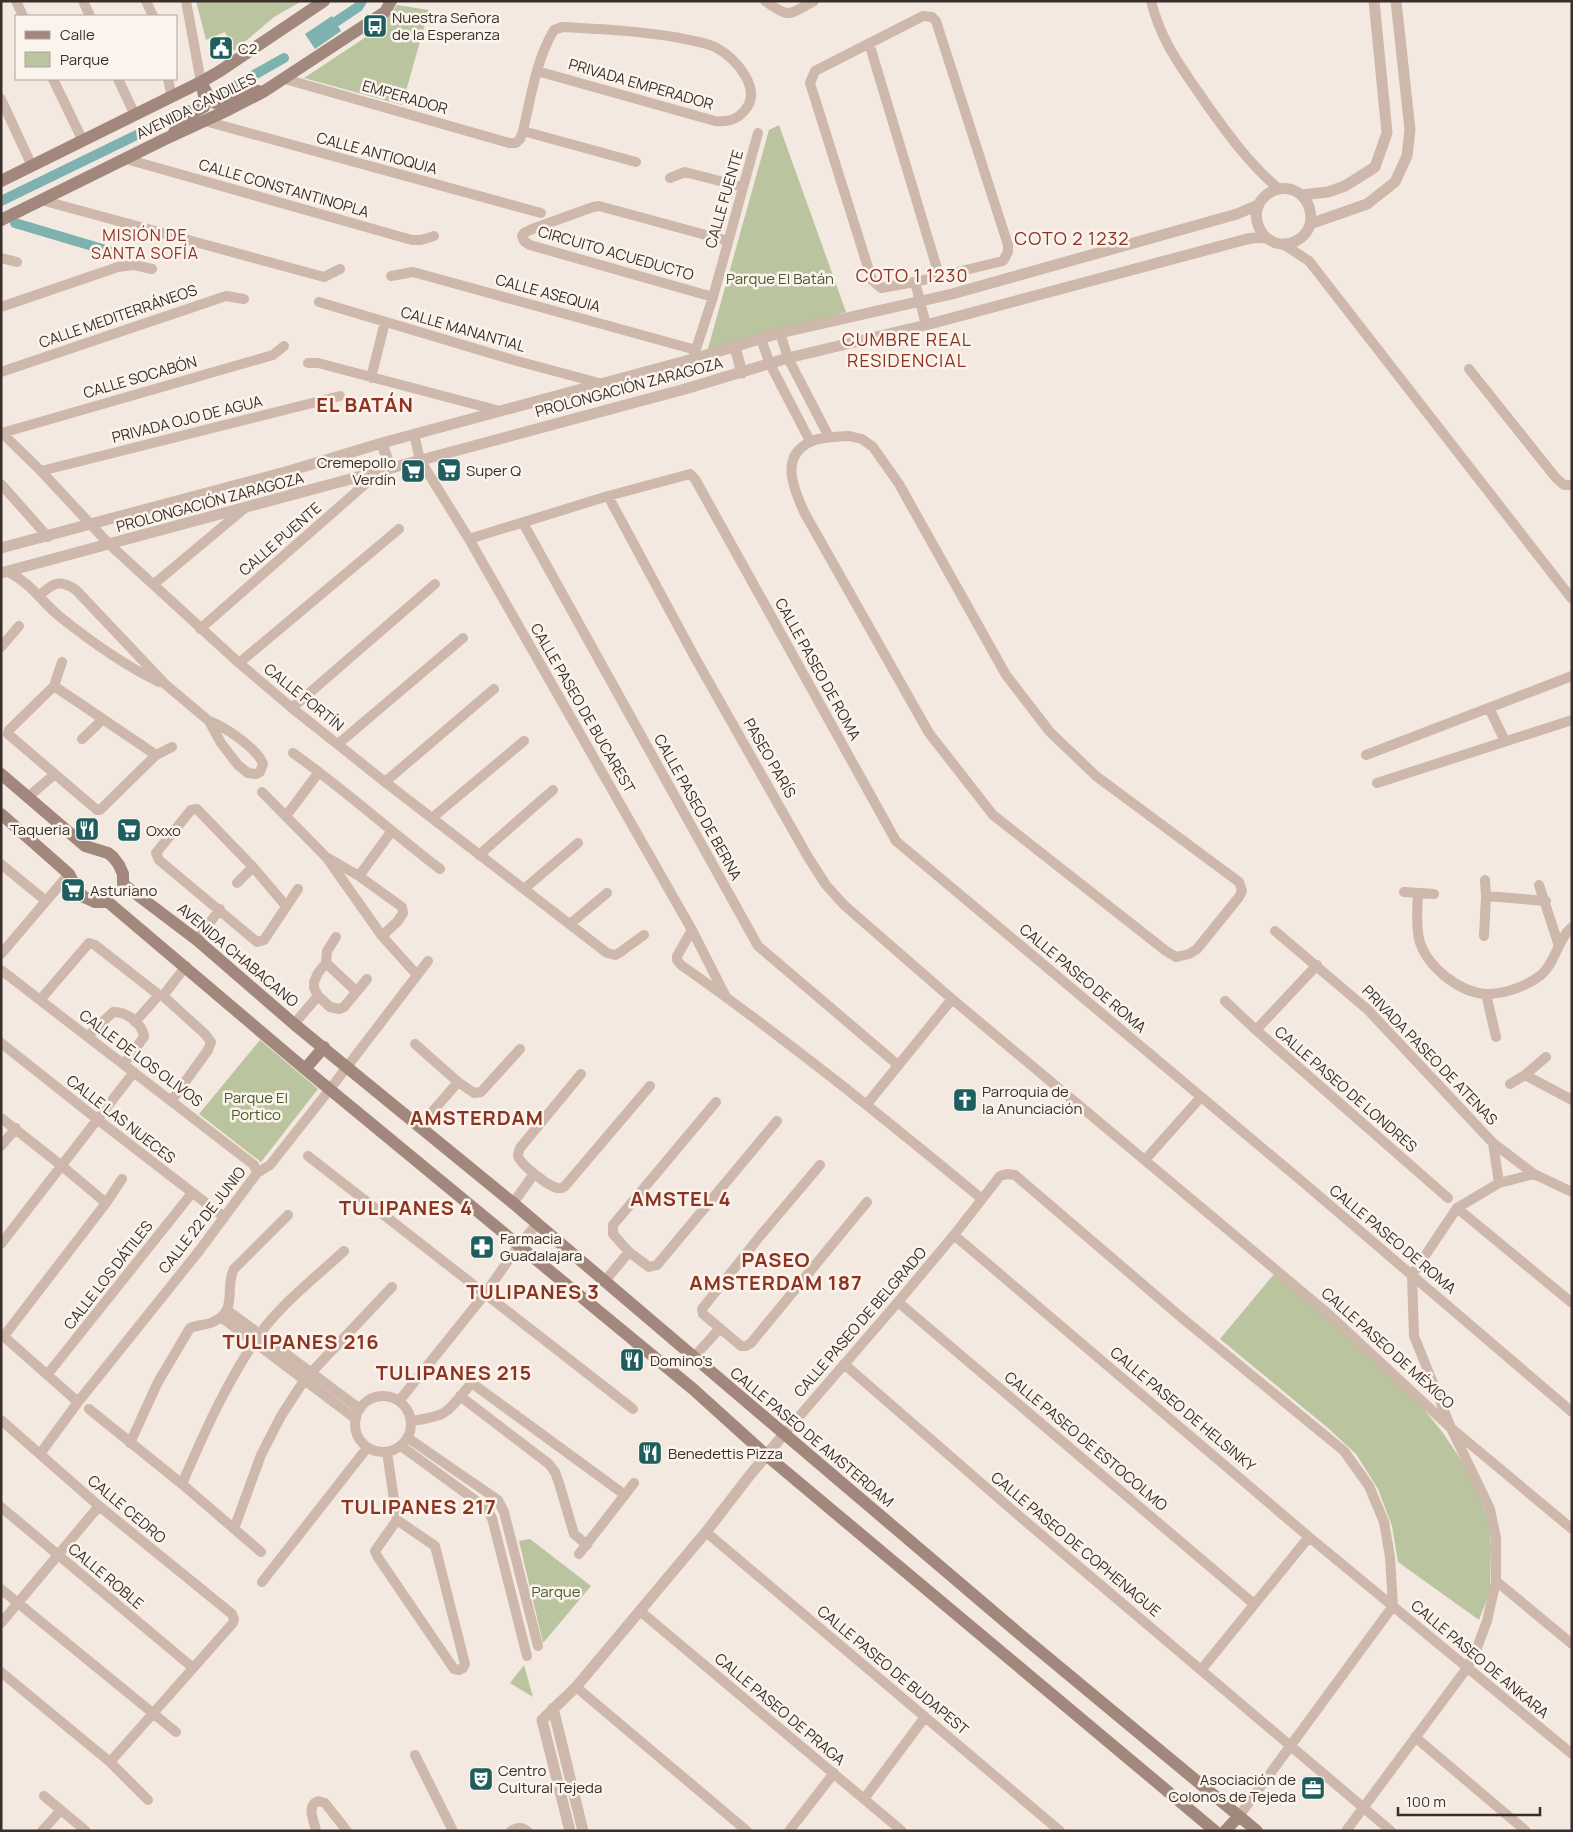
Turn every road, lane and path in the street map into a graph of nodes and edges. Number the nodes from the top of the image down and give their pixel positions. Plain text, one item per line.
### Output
1 (16, 1) edge
2 (83, 1) edge
3 (146, 1) edge
4 (186, 1) edge
5 (324, 1) edge
6 (391, 1) edge
7 (765, 1) edge
8 (814, 1) edge
9 (1151, 1) edge
10 (1374, 1) edge
11 (1396, 1) edge
12 (23, 15) edge
13 (90, 15) edge
14 (153, 15) edge
15 (869, 43) junction
16 (537, 71) junction
17 (285, 79) junction
18 (53, 80) edge
19 (118, 80) edge
20 (168, 80) edge
21 (201, 82) junction
22 (263, 92) junction
23 (172, 97) junction
24 (1, 99) edge
25 (135, 115) junction
26 (205, 121) junction
27 (523, 131) junction
28 (758, 133) dead end
29 (172, 136) junction
30 (83, 141) junction
31 (516, 143) joint
32 (126, 159) junction
33 (636, 162) dead end
34 (32, 166) junction
35 (670, 178) dead end
36 (1, 181) edge
37 (743, 187) junction
38 (1279, 189) junction
39 (1301, 196) junction
40 (41, 200) junction
41 (1258, 205) junction
42 (541, 213) dead end
43 (1, 220) edge
44 (1310, 224) junction
45 (434, 236) dead end
46 (1266, 238) junction
47 (728, 241) junction
48 (1283, 244) junction
49 (1, 258) edge
50 (17, 262) dead end
51 (152, 269) dead end
52 (340, 269) dead end
53 (939, 275) junction
54 (391, 276) dead end
55 (914, 282) junction
56 (713, 296) junction
57 (244, 299) dead end
58 (319, 302) dead end
59 (920, 303) junction
60 (1, 306) edge
61 (385, 322) junction
62 (926, 325) junction
63 (780, 333) junction
64 (761, 339) junction
65 (284, 346) dead end
66 (735, 347) junction
67 (695, 354) junction
68 (788, 358) junction
69 (308, 363) dead end
70 (770, 364) junction
71 (1469, 369) dead end
72 (1, 372) edge
73 (742, 373) junction
74 (371, 378) junction
75 (799, 379) junction
76 (599, 383) junction
77 (781, 386) junction
78 (340, 396) dead end
79 (500, 411) junction
80 (2, 432) edge
81 (414, 434) junction
82 (829, 437) junction
83 (810, 441) junction
84 (382, 443) junction
85 (420, 460) junction
86 (384, 470) junction
87 (41, 471) junction
88 (289, 471) junction
89 (2, 485) edge
90 (1572, 485) edge
91 (296, 494) junction
92 (608, 496) junction
93 (245, 508) junction
94 (523, 523) junction
95 (91, 525) junction
96 (399, 529) dead end
97 (48, 537) junction
98 (469, 539) junction
99 (108, 544) junction
100 (1, 548) edge
101 (4, 572) edge
102 (154, 584) junction
103 (435, 584) dead end
104 (40, 595) junction
105 (1572, 599) edge
106 (19, 626) dead end
107 (200, 628) junction
108 (463, 638) dead end
109 (2, 646) edge
110 (62, 662) dead end
111 (239, 663) junction
112 (1572, 676) edge
113 (165, 684) junction
114 (54, 686) junction
115 (494, 689) dead end
116 (292, 708) junction
117 (1489, 708) junction
118 (102, 720) junction
119 (1572, 720) edge
120 (208, 721) junction
121 (82, 739) dead end
122 (524, 741) dead end
123 (1505, 741) junction
124 (338, 744) junction
125 (172, 747) dead end
126 (293, 753) dead end
127 (156, 755) junction
128 (1366, 755) dead end
129 (319, 772) junction
130 (1, 774) edge
131 (55, 774) junction
132 (385, 782) junction
133 (1376, 783) dead end
134 (553, 790) dead end
135 (262, 792) dead end
136 (28, 797) junction
137 (1, 814) edge
138 (286, 816) junction
139 (432, 818) junction
140 (392, 832) junction
141 (578, 843) dead end
142 (479, 855) junction
143 (327, 858) junction
144 (1, 864) edge
145 (252, 867) junction
146 (440, 869) dead end
147 (69, 874) junction
148 (359, 876) junction
149 (1485, 880) dead end
150 (237, 883) dead end
151 (123, 884) junction
152 (1540, 885) dead end
153 (298, 889) dead end
154 (524, 889) junction
155 (1404, 892) dead end
156 (607, 893) dead end
157 (1418, 893) junction
158 (1434, 894) dead end
159 (1486, 896) junction
160 (46, 901) junction
161 (1546, 901) junction
162 (108, 902) junction
163 (286, 906) junction
164 (220, 909) junction
165 (570, 924) junction
166 (1572, 927) edge
167 (692, 930) junction
168 (1275, 931) dead end
169 (644, 935) dead end
170 (382, 936) junction
171 (1484, 936) dead end
172 (336, 937) dead end
173 (197, 940) junction
174 (1559, 946) junction
175 (1, 954) edge
176 (428, 961) dead end
177 (326, 963) junction
178 (1317, 965) junction
179 (186, 966) junction
180 (1, 970) edge
181 (417, 975) junction
182 (367, 979) dead end
183 (356, 991) junction
184 (316, 992) junction
185 (1486, 994) junction
186 (161, 995) junction
187 (726, 996) junction
188 (952, 999) junction
189 (40, 1000) junction
190 (1225, 1001) dead end
191 (135, 1022) junction
192 (294, 1024) junction
193 (1256, 1030) junction
194 (88, 1036) junction
195 (1496, 1038) dead end
196 (1, 1043) edge
197 (414, 1044) dead end
198 (324, 1047) junction
199 (520, 1049) dead end
200 (1546, 1057) dead end
201 (124, 1064) junction
202 (347, 1065) junction
203 (898, 1065) junction
204 (305, 1069) junction
205 (134, 1072) junction
206 (581, 1074) dead end
207 (1525, 1075) junction
208 (458, 1082) junction
209 (1510, 1084) dead end
210 (650, 1086) dead end
211 (330, 1089) junction
212 (1201, 1097) junction
213 (172, 1100) junction
214 (1572, 1100) edge
215 (716, 1102) dead end
216 (867, 1104) junction
217 (1, 1118) edge
218 (97, 1119) junction
219 (776, 1121) dead end
220 (420, 1126) junction
221 (16, 1128) junction
222 (1493, 1143) junction
223 (1, 1146) edge
224 (308, 1156) dead end
225 (1145, 1160) junction
226 (820, 1165) dead end
227 (62, 1166) junction
228 (257, 1173) junction
229 (534, 1174) junction
230 (1534, 1174) junction
231 (122, 1179) dead end
232 (1499, 1183) junction
233 (1572, 1192) edge
234 (192, 1193) junction
235 (1448, 1198) dead end
236 (982, 1199) junction
237 (867, 1202) dead end
238 (106, 1203) junction
239 (513, 1203) junction
240 (1457, 1208) junction
241 (288, 1215) dead end
242 (224, 1217) junction
243 (537, 1224) junction
244 (954, 1235) junction
245 (1, 1244) edge
246 (519, 1245) junction
247 (344, 1252) dead end
248 (629, 1252) junction
249 (1412, 1275) junction
250 (604, 1282) junction
251 (392, 1287) dead end
252 (485, 1294) junction
253 (898, 1302) junction
254 (1572, 1303) edge
255 (224, 1313) junction
256 (720, 1328) junction
257 (3, 1335) edge
258 (257, 1338) junction
259 (694, 1357) junction
260 (844, 1364) junction
261 (308, 1375) junction
262 (48, 1376) junction
263 (460, 1396) junction
264 (399, 1401) junction
265 (78, 1402) junction
266 (89, 1409) dead end
267 (633, 1409) dead end
268 (1572, 1412) edge
269 (358, 1414) junction
270 (1, 1420) edge
271 (411, 1421) junction
272 (1451, 1428) junction
273 (784, 1434) junction
274 (408, 1438) junction
275 (130, 1443) junction
276 (401, 1446) junction
277 (367, 1448) junction
278 (387, 1452) junction
279 (40, 1454) junction
280 (766, 1455) junction
281 (634, 1483) dead end
282 (182, 1484) junction
283 (625, 1495) junction
284 (99, 1506) junction
285 (1, 1507) edge
286 (397, 1520) junction
287 (234, 1529) junction
288 (1572, 1529) edge
289 (706, 1532) junction
290 (1309, 1536) junction
291 (587, 1545) junction
292 (261, 1552) dead end
293 (579, 1554) dead end
294 (58, 1556) junction
295 (1496, 1581) junction
296 (262, 1582) dead end
297 (1, 1589) edge
298 (17, 1603) junction
299 (1254, 1604) junction
300 (1393, 1606) junction
301 (640, 1610) junction
302 (1, 1623) edge
303 (1572, 1644) edge
304 (538, 1646) dead end
305 (527, 1656) dead end
306 (192, 1668) junction
307 (1467, 1668) junction
308 (1201, 1670) junction
309 (1, 1672) edge
310 (576, 1686) junction
311 (553, 1708) junction
312 (152, 1713) junction
313 (925, 1717) junction
314 (176, 1732) dead end
315 (1415, 1737) junction
316 (1291, 1745) junction
317 (1572, 1754) edge
318 (415, 1755) dead end
319 (110, 1762) junction
320 (834, 1773) junction
321 (44, 1796) dead end
322 (864, 1799) junction
323 (148, 1800) dead end
324 (1363, 1808) junction
325 (61, 1810) junction
326 (1238, 1816) junction
327 (525, 1829) edge
328 (569, 1829) edge
329 (743, 1829) edge
330 (583, 1830) edge
331 (42, 1831) edge
332 (86, 1831) edge
333 (316, 1831) edge
334 (347, 1831) edge
335 (453, 1831) edge
336 (511, 1831) edge
337 (789, 1831) edge
338 (902, 1831) edge
339 (1060, 1831) edge
340 (1216, 1831) edge
341 (1225, 1831) edge
342 (1257, 1831) edge
343 (1346, 1831) edge
344 (1391, 1831) edge
345 (1526, 1831) edge

1 - 12 street
2 - 13 street
3 - 14 street
4 - 21 street
5 - 21 main road, AVENIDA CANDILES
6 - 17 main road, AVENIDA CANDILES
7 - 8 street
9 - 38 street
10 - 39 street
11 - 44 street
15 - 53 street
15 - 53 street
15 - 55 street
16 - 16 street, PRIVADA EMPERADOR
16 - 27 street, PRIVADA EMPERADOR
17 - 22 main road, AVENIDA CANDILES
17 - 31 street, EMPERADOR
18 - 30 street
19 - 25 street
20 - 23 street
21 - 22 main road
21 - 23 main road, AVENIDA CANDILES
21 - 29 main road
22 - 26 main road, AVENIDA CANDILES
23 - 25 main road, AVENIDA CANDILES
24 - 34 street
25 - 30 main road, AVENIDA CANDILES
26 - 29 main road, AVENIDA CANDILES
26 - 42 street, CALLE ANTIOQUIA
27 - 31 street, PRIVADA EMPERADOR
27 - 33 street
28 - 37 street, CALLE FUENTE
29 - 32 main road, AVENIDA CANDILES
30 - 34 main road, AVENIDA CANDILES
32 - 40 main road, AVENIDA CANDILES
32 - 45 street, CALLE CONSTANTINOPLA
34 - 36 main road, AVENIDA CANDILES
35 - 37 street
37 - 47 street, CALLE FUENTE
38 - 39 street
38 - 41 street, PROLONGACIÓN ZARAGOZA
39 - 44 street
40 - 43 main road, AVENIDA CANDILES
40 - 52 street
41 - 46 street
41 - 59 street, PROLONGACIÓN ZARAGOZA
44 - 48 street
46 - 48 street, PROLONGACIÓN ZARAGOZA
46 - 62 street, PROLONGACIÓN ZARAGOZA
47 - 56 street, CALLE FUENTE
47 - 56 street, CIRCUITO ACUEDUCTO
48 - 105 street
49 - 50 street
51 - 60 street
53 - 55 street
54 - 67 street, CALLE ASEQUIA
55 - 59 street
56 - 67 street, CALLE FUENTE
57 - 72 street, CALLE MEDITERRÁNEOS
58 - 61 street, CALLE MANANTIAL
59 - 62 street
59 - 63 street, PROLONGACIÓN ZARAGOZA
61 - 74 street
61 - 76 street, CALLE MANANTIAL
62 - 68 street, PROLONGACIÓN ZARAGOZA
63 - 64 street, PROLONGACIÓN ZARAGOZA
63 - 68 street
64 - 66 street, PROLONGACIÓN ZARAGOZA
64 - 70 street
65 - 80 street, CALLE SOCABÓN
66 - 67 street, PROLONGACIÓN ZARAGOZA
66 - 73 street
67 - 76 street, PROLONGACIÓN ZARAGOZA
68 - 70 street, PROLONGACIÓN ZARAGOZA
68 - 75 street
69 - 74 street
70 - 73 street, PROLONGACIÓN ZARAGOZA
70 - 77 street
71 - 90 street
73 - 85 street, PROLONGACIÓN ZARAGOZA
74 - 79 street
75 - 77 street
75 - 82 street
76 - 79 street, PROLONGACIÓN ZARAGOZA
77 - 83 street
78 - 87 street, PRIVADA OJO DE AGUA
79 - 81 street, PROLONGACIÓN ZARAGOZA
80 - 87 street, CALLE FORTÍN
81 - 84 street, PROLONGACIÓN ZARAGOZA
81 - 85 street, CALLE PASEO DE BUCAREST
82 - 83 street
82 - 83 street
84 - 86 street
84 - 88 street, PROLONGACIÓN ZARAGOZA
85 - 86 street, PROLONGACIÓN ZARAGOZA
85 - 98 street, CALLE PASEO DE BUCAREST
86 - 91 street, PROLONGACIÓN ZARAGOZA
86 - 107 street, CALLE PUENTE
87 - 95 street, CALLE FORTÍN
88 - 91 street
88 - 95 street, PROLONGACIÓN ZARAGOZA
89 - 97 street
91 - 93 street, PROLONGACIÓN ZARAGOZA
92 - 94 street
92 - 188 street, PASEO PARÍS
92 - 212 street, CALLE PASEO DE ROMA
93 - 99 street, PROLONGACIÓN ZARAGOZA
93 - 102 street
94 - 98 street
94 - 203 street, CALLE PASEO DE BERNA
95 - 97 street, PROLONGACIÓN ZARAGOZA
95 - 99 street, CALLE FORTÍN
96 - 111 street
97 - 100 street, PROLONGACIÓN ZARAGOZA
98 - 167 street, CALLE PASEO DE BUCAREST
99 - 101 street, PROLONGACIÓN ZARAGOZA
99 - 102 street, CALLE FORTÍN
101 - 104 street
102 - 107 street, CALLE FORTÍN
103 - 116 street
104 - 113 street
104 - 113 street
106 - 109 street
107 - 111 street, CALLE FORTÍN
108 - 124 street
110 - 114 street
111 - 116 street, CALLE FORTÍN
112 - 117 street
113 - 120 street
114 - 118 street
114 - 131 street
115 - 132 street
116 - 124 street, CALLE FORTÍN
117 - 123 street
117 - 128 street
118 - 121 street
118 - 127 street
119 - 123 street
120 - 120 street
122 - 139 street
123 - 133 street
124 - 132 street, CALLE FORTÍN
125 - 127 street
126 - 129 street
127 - 131 street
129 - 138 street
129 - 140 street
130 - 136 main road
131 - 136 street
132 - 139 street, CALLE FORTÍN
134 - 142 street
135 - 138 street
136 - 151 main road
137 - 147 main road
138 - 143 street
139 - 142 street, CALLE FORTÍN
140 - 146 street
140 - 148 street
141 - 154 street
142 - 154 street, CALLE FORTÍN
143 - 148 street
143 - 170 street
144 - 160 street
145 - 150 street
145 - 163 street
145 - 164 street
147 - 160 street
147 - 162 main road
148 - 170 street
149 - 159 street
151 - 162 main road
151 - 173 main road, AVENIDA CHABACANO
152 - 161 street
153 - 163 street
154 - 165 street, CALLE FORTÍN
155 - 157 street
156 - 165 street
157 - 158 street
157 - 185 street
159 - 161 street
159 - 171 street
160 - 175 street
161 - 174 street
162 - 179 main road
163 - 164 street
164 - 173 street
165 - 169 street, CALLE FORTÍN
166 - 174 street
167 - 187 street, CALLE PASEO DE BUCAREST
167 - 187 street
168 - 178 street, PRIVADA PASEO DE ATENAS
170 - 181 street
172 - 177 street
173 - 192 main road, AVENIDA CHABACANO
174 - 185 street
176 - 181 street, CALLE 22 DE JUNIO
177 - 183 street
177 - 184 street
178 - 193 street
178 - 222 street, PRIVADA PASEO DE ATENAS
179 - 186 street
179 - 204 main road
180 - 189 street, CALLE DE LOS OLIVOS
181 - 202 street, CALLE 22 DE JUNIO
182 - 183 street
183 - 184 street
184 - 192 street
185 - 195 street
186 - 189 street
186 - 191 street
186 - 213 street
187 - 216 street
188 - 203 street
188 - 225 street, CALLE PASEO DE MÉXICO
189 - 194 street, CALLE DE LOS OLIVOS
190 - 193 street, CALLE PASEO DE LONDRES
191 - 194 street
191 - 201 street
192 - 198 main road, AVENIDA CHABACANO
193 - 235 street, CALLE PASEO DE LONDRES
194 - 201 street, CALLE DE LOS OLIVOS
196 - 218 street, CALLE LAS NUECES
197 - 208 street
198 - 202 main road, AVENIDA CHABACANO
198 - 204 main road
199 - 208 street
200 - 207 street
201 - 205 street, CALLE DE LOS OLIVOS
202 - 211 street, CALLE 22 DE JUNIO
202 - 220 main road, CALLE PASEO DE AMSTERDAM
203 - 216 street
204 - 211 main road
205 - 213 street, CALLE DE LOS OLIVOS
205 - 218 street
206 - 229 street
207 - 209 street
207 - 214 street
208 - 220 street
210 - 229 street
211 - 228 street, CALLE 22 DE JUNIO
211 - 246 main road
212 - 225 street
212 - 249 street, CALLE PASEO DE ROMA
213 - 228 street, CALLE DE LOS OLIVOS
215 - 248 street
216 - 236 street
217 - 221 street
218 - 227 street
218 - 234 street, CALLE LAS NUECES
219 - 248 street
220 - 239 main road, CALLE PASEO DE AMSTERDAM
221 - 223 street
221 - 227 street
222 - 230 street, PRIVADA PASEO DE ATENAS
222 - 232 street, PRIVADA PASEO DE ATENAS
224 - 252 street
225 - 272 street, CALLE PASEO DE MÉXICO
226 - 256 street
227 - 238 street
227 - 245 street
228 - 242 street, CALLE 22 DE JUNIO
229 - 239 street
230 - 232 street
230 - 233 street, PRIVADA PASEO DE ATENAS
231 - 238 street
232 - 240 street
234 - 242 street, CALLE LAS NUECES
234 - 262 street, CALLE LOS DÁTILES
236 - 244 street, CALLE PASEO DE BELGRADO
236 - 300 street, CALLE PASEO DE BELGRADO
237 - 256 street
238 - 257 street
239 - 243 main road, CALLE PASEO DE AMSTERDAM
240 - 249 street
240 - 254 street
241 - 255 street
242 - 265 street, CALLE 22 DE JUNIO
243 - 246 street
243 - 250 main road, CALLE PASEO DE AMSTERDAM
244 - 253 street, CALLE PASEO DE BELGRADO
244 - 290 street, CALLE PASEO DE HELSINKY
246 - 252 street
246 - 280 main road
247 - 258 street
248 - 250 street
249 - 268 street, CALLE PASEO DE ROMA
249 - 272 street
250 - 259 main road, CALLE PASEO DE AMSTERDAM
251 - 261 street
252 - 264 street
252 - 267 street
253 - 260 street, CALLE PASEO DE BELGRADO
253 - 299 street, CALLE PASEO DE ESTOCOLMO
255 - 258 street
255 - 275 street
256 - 259 street
257 - 262 street
258 - 261 street
258 - 282 street
259 - 273 main road, CALLE PASEO DE AMSTERDAM
260 - 273 street, CALLE PASEO DE BELGRADO
260 - 308 street, CALLE PASEO DE COPHENAGUE
261 - 269 street
261 - 287 street
262 - 265 street
263 - 271 street
263 - 283 street
263 - 291 street
264 - 269 street
264 - 271 street
265 - 279 street, CALLE 22 DE JUNIO
266 - 275 street
269 - 277 street
270 - 279 street, CALLE CEDRO
271 - 274 street
272 - 288 street
272 - 295 street, CALLE PASEO DE MÉXICO
273 - 280 street, CALLE PASEO DE BELGRADO
273 - 326 main road, CALLE PASEO DE AMSTERDAM
274 - 276 street
274 - 304 street
275 - 282 street
276 - 278 street
276 - 305 street
277 - 278 street
277 - 296 street
278 - 286 street
279 - 284 street, CALLE CEDRO
280 - 289 street, CALLE PASEO DE BELGRADO
280 - 340 main road
281 - 283 street
282 - 287 street
283 - 291 street
284 - 294 street
284 - 306 street, CALLE CEDRO
285 - 294 street, CALLE ROBLE
286 - 286 street
287 - 292 street
289 - 301 street, CALLE PASEO DE BELGRADO
289 - 313 street, CALLE PASEO DE BUDAPEST
290 - 299 street
290 - 300 street, CALLE PASEO DE HELSINKY
291 - 293 street
294 - 298 street
294 - 306 street, CALLE ROBLE
295 - 303 street
295 - 307 street, CALLE PASEO DE MÉXICO
297 - 298 street
298 - 302 street
298 - 312 street
299 - 308 street
300 - 307 street, CALLE PASEO DE ANKARA
300 - 316 street
301 - 310 street, CALLE PASEO DE BELGRADO
301 - 320 street, CALLE PASEO DE PRAGA
306 - 312 street
307 - 315 street, CALLE PASEO DE MÉXICO
307 - 317 street, CALLE PASEO DE ANKARA
308 - 316 street, CALLE PASEO DE COPHENAGUE
309 - 319 street
310 - 311 street, CALLE PASEO DE BELGRADO
310 - 329 street
311 - 328 street, CALLE PASEO DE BELGRADO
311 - 330 street
312 - 314 street
312 - 319 street
313 - 322 street
313 - 339 street, CALLE PASEO DE BUDAPEST
315 - 324 street, CALLE PASEO DE MÉXICO
315 - 345 street
316 - 324 street, CALLE PASEO DE COPHENAGUE
316 - 326 street
318 - 335 street
319 - 323 street
320 - 322 street, CALLE PASEO DE PRAGA
320 - 337 street
321 - 325 street
322 - 338 street, CALLE PASEO DE PRAGA
324 - 343 street, CALLE PASEO DE MÉXICO
324 - 344 street, CALLE PASEO DE COPHENAGUE
325 - 331 street
325 - 332 street
326 - 341 main road
326 - 342 main road, CALLE PASEO DE AMSTERDAM
327 - 336 street
328 - 330 street
333 - 334 street

